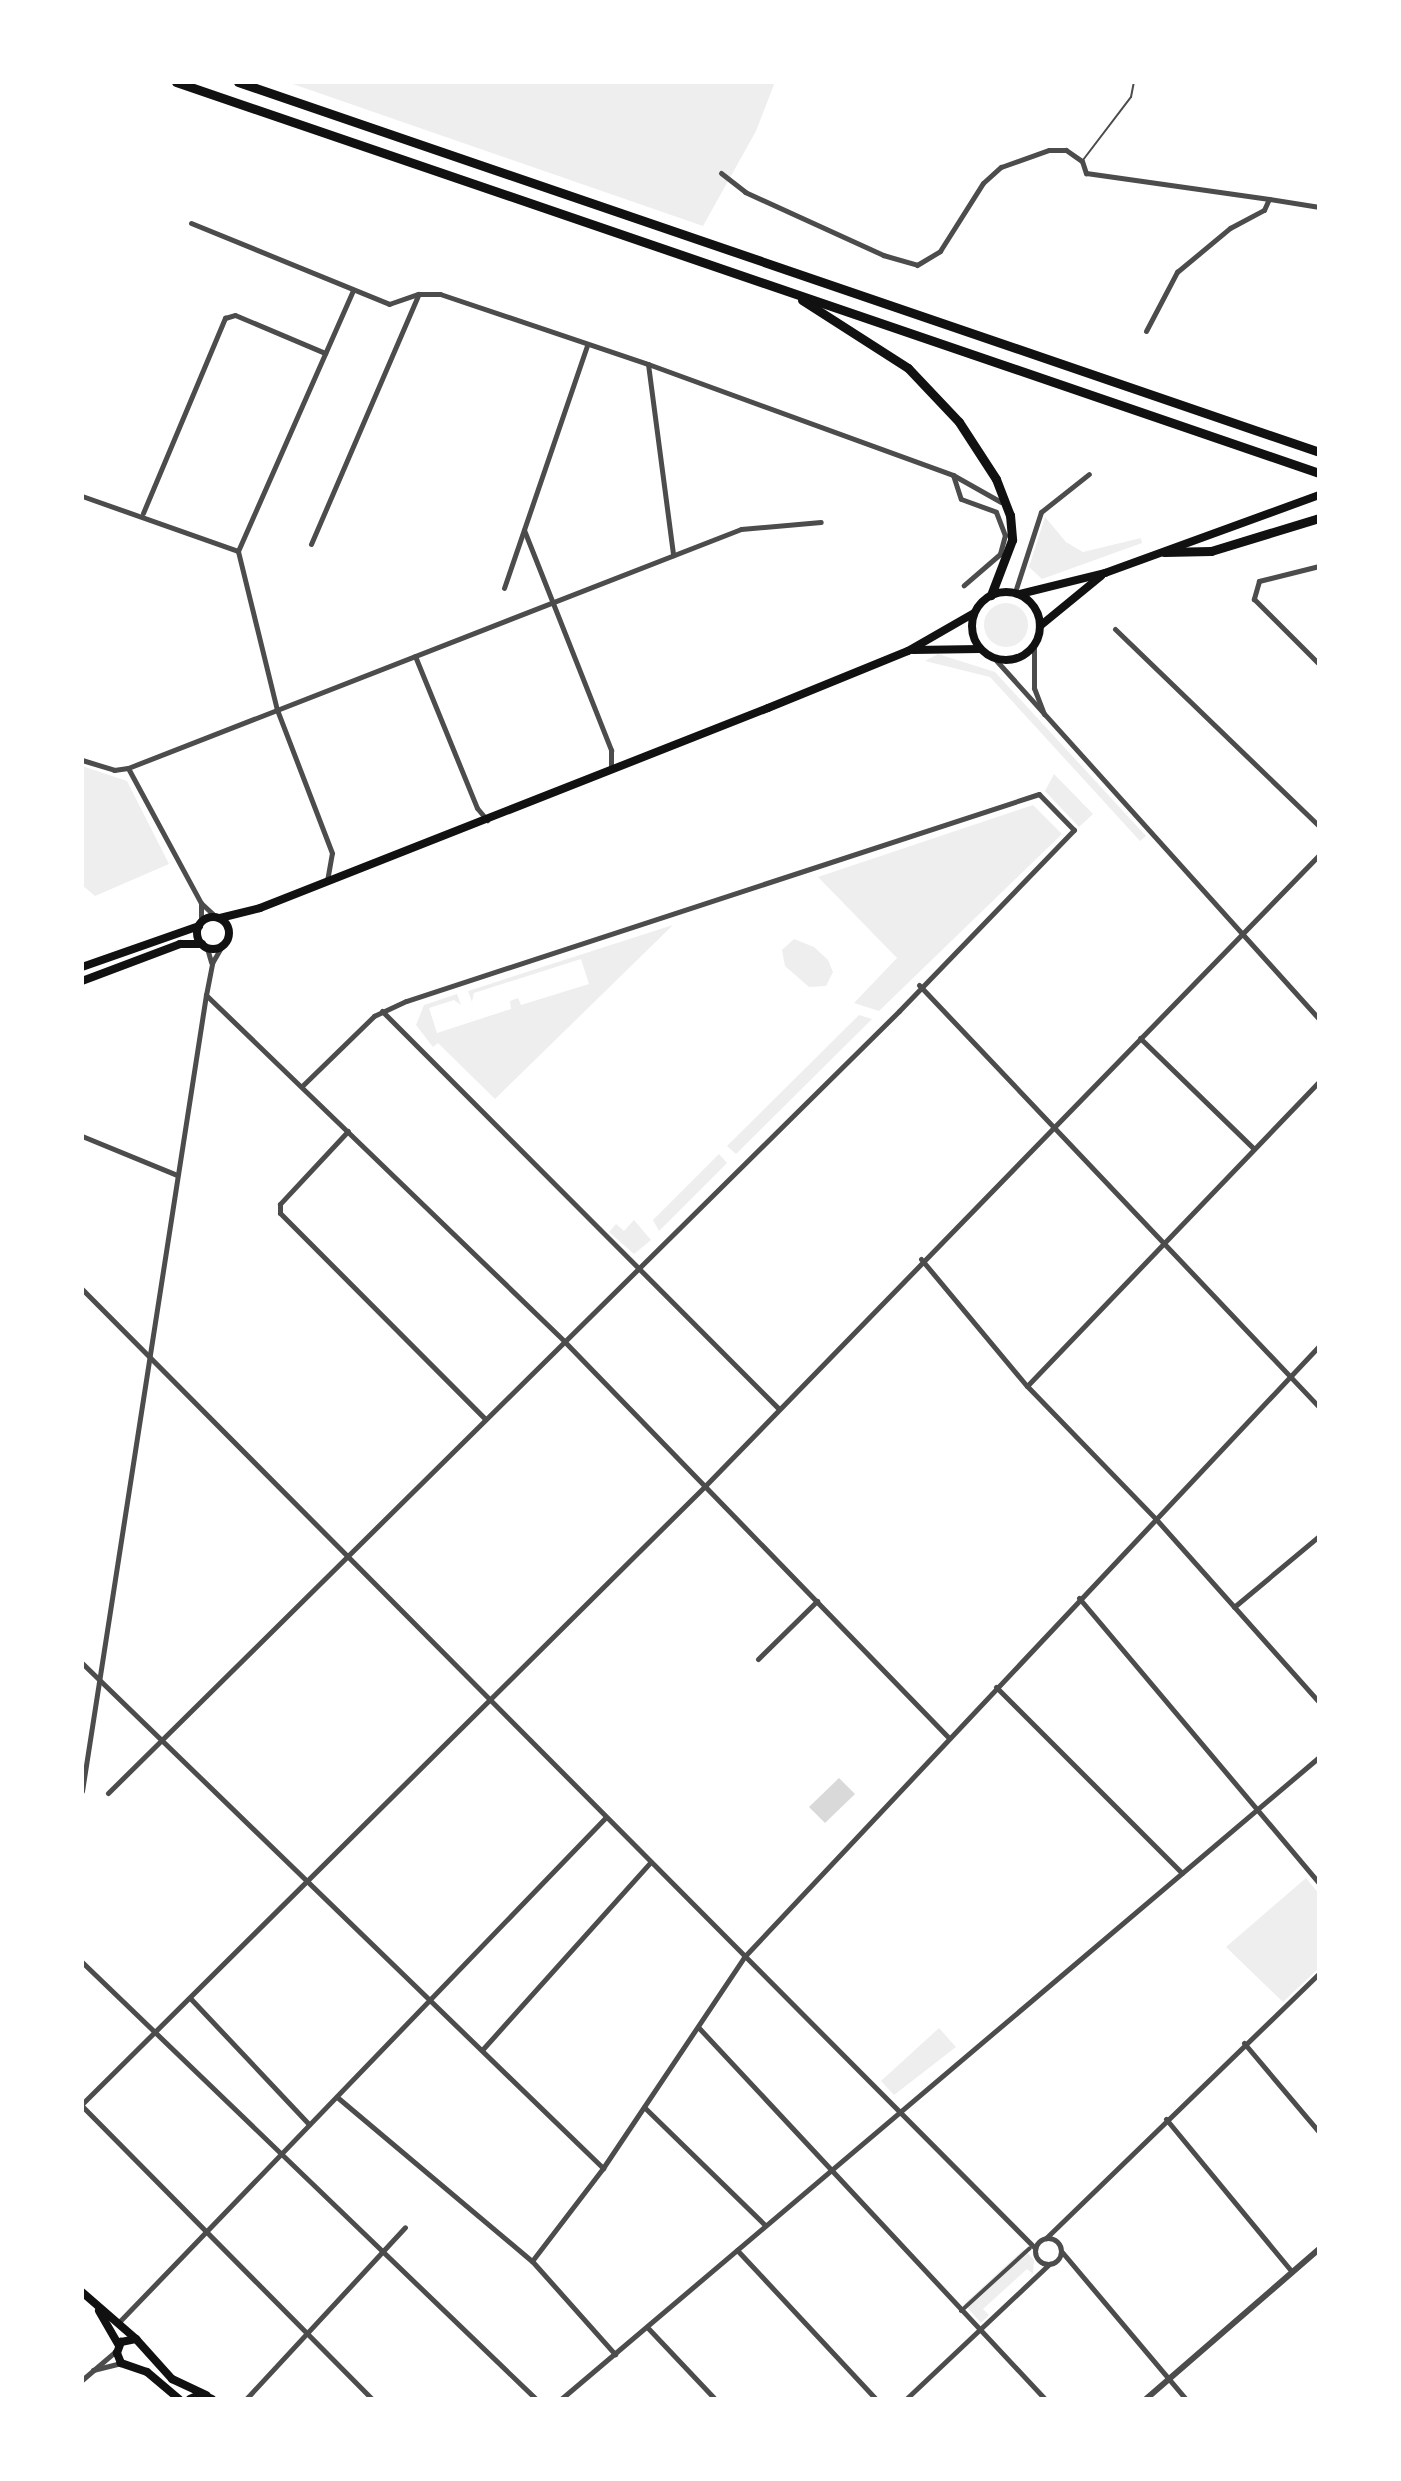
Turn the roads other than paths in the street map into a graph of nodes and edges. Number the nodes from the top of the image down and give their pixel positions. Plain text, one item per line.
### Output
1 (176, 82) edge
2 (238, 82) edge
3 (1134, 82) edge
4 (1082, 161) junction
5 (721, 173) dead end
6 (1269, 199) junction
7 (1319, 207) edge
8 (191, 223) dead end
9 (353, 290) junction
10 (789, 292) junction
11 (418, 294) junction
12 (1146, 331) dead end
13 (587, 346) junction
14 (325, 353) junction
15 (648, 364) junction
16 (1319, 452) edge
17 (1319, 473) edge
18 (1089, 474) dead end
19 (953, 475) junction
20 (1319, 495) edge
21 (82, 496) edge
22 (143, 513) junction
23 (1010, 515) junction
24 (1319, 518) edge
25 (821, 522) dead end
26 (524, 530) junction
27 (311, 544) dead end
28 (238, 551) junction
29 (1164, 552) junction
30 (673, 555) junction
31 (1319, 566) edge
32 (1105, 573) junction
33 (964, 585) dead end
34 (504, 588) dead end
35 (1017, 593) junction
36 (991, 595) junction
37 (554, 602) junction
38 (974, 613) junction
39 (1040, 626) junction
40 (1115, 629) dead end
41 (1034, 646) junction
42 (980, 649) junction
43 (908, 651) junction
44 (415, 656) junction
45 (994, 658) junction
46 (1319, 664) edge
47 (277, 710) junction
48 (1044, 715) junction
49 (82, 760) edge
50 (128, 768) junction
51 (611, 770) junction
52 (488, 820) junction
53 (1319, 826) edge
54 (1319, 855) edge
55 (327, 883) junction
56 (201, 903) junction
57 (248, 913) junction
58 (218, 918) junction
59 (200, 924) junction
60 (229, 931) junction
61 (1243, 935) junction
62 (205, 946) junction
63 (222, 946) junction
64 (212, 963) junction
65 (82, 967) edge
66 (82, 981) edge
67 (919, 985) junction
68 (206, 995) junction
69 (382, 1011) junction
70 (1319, 1019) edge
71 (1140, 1038) junction
72 (1319, 1081) edge
73 (302, 1086) junction
74 (1051, 1127) junction
75 (348, 1131) junction
76 (82, 1136) edge
77 (1253, 1148) junction
78 (177, 1175) junction
79 (1164, 1245) junction
80 (921, 1259) junction
81 (638, 1267) junction
82 (82, 1289) edge
83 (564, 1341) junction
84 (1319, 1346) edge
85 (150, 1354) junction
86 (1289, 1375) junction
87 (1027, 1386) junction
88 (1319, 1407) edge
89 (779, 1409) junction
90 (485, 1419) junction
91 (705, 1486) junction
92 (1155, 1518) junction
93 (1319, 1536) edge
94 (346, 1559) junction
95 (1079, 1598) junction
96 (817, 1601) junction
97 (1234, 1607) junction
98 (758, 1659) dead end
99 (82, 1663) edge
100 (98, 1679) junction
101 (996, 1687) junction
102 (489, 1701) junction
103 (1319, 1702) edge
104 (948, 1737) junction
105 (164, 1742) junction
106 (1319, 1757) edge
107 (82, 1791) edge
108 (108, 1793) dead end
109 (1258, 1809) junction
110 (605, 1818) junction
111 (650, 1863) junction
112 (1182, 1873) junction
113 (307, 1880) junction
114 (1319, 1883) edge
115 (744, 1957) junction
116 (82, 1962) edge
117 (1319, 1973) edge
118 (191, 1999) junction
119 (431, 2000) junction
120 (699, 2028) junction
121 (156, 2035) junction
122 (1244, 2043) junction
123 (482, 2050) junction
124 (337, 2097) junction
125 (82, 2105) edge
126 (644, 2107) junction
127 (900, 2112) junction
128 (1166, 2119) junction
129 (309, 2124) junction
130 (1319, 2132) edge
131 (281, 2155) junction
132 (603, 2168) junction
133 (833, 2169) junction
134 (765, 2225) junction
135 (405, 2227) dead end
136 (208, 2233) junction
137 (1046, 2238) junction
138 (1032, 2248) junction
139 (1319, 2249) edge
140 (737, 2250) junction
141 (382, 2252) junction
142 (1062, 2252) junction
143 (532, 2261) junction
144 (1048, 2265) junction
145 (1292, 2272) junction
146 (82, 2292) edge
147 (93, 2304) junction
148 (961, 2311) junction
149 (118, 2323) junction
150 (646, 2327) junction
151 (979, 2331) junction
152 (307, 2333) junction
153 (136, 2339) junction
154 (118, 2348) junction
155 (615, 2354) junction
156 (121, 2363) junction
157 (89, 2373) junction
158 (1168, 2376) junction
159 (82, 2380) edge
160 (209, 2397) edge
161 (179, 2399) edge
162 (190, 2399) edge
163 (246, 2399) edge
164 (372, 2399) edge
165 (536, 2399) edge
166 (561, 2399) edge
167 (715, 2399) edge
168 (876, 2399) edge
169 (906, 2399) edge
170 (1045, 2399) edge
171 (1146, 2399) edge
172 (1186, 2399) edge

1 - 10 highway
2 - 16 highway
3 - 4 lane
4 - 5 street
4 - 6 street
6 - 7 street
6 - 12 street
8 - 9 street
9 - 11 street
9 - 14 street
10 - 17 highway
10 - 23 highway
11 - 13 street
11 - 27 street
13 - 15 street
13 - 26 street
14 - 22 street
14 - 28 street
15 - 19 street
15 - 30 street
18 - 35 street
19 - 23 street
19 - 33 street
20 - 29 main road
21 - 22 street
22 - 28 street
23 - 36 highway
24 - 29 highway
25 - 30 street
26 - 34 street
26 - 37 street
28 - 47 street
29 - 32 main road
30 - 37 street
31 - 46 street
32 - 35 main road
32 - 39 main road
35 - 36 main road
35 - 39 main road
36 - 38 main road
37 - 44 street
37 - 51 street
38 - 42 main road
38 - 43 main road
39 - 41 main road
40 - 53 street
41 - 45 main road
41 - 48 street
42 - 43 main road
42 - 45 main road
43 - 51 main road
44 - 47 street
44 - 52 street
45 - 48 street
47 - 50 street
47 - 55 street
48 - 61 street
49 - 50 street
50 - 56 street
51 - 52 main road
52 - 55 main road
54 - 61 street
55 - 57 main road
56 - 58 street
56 - 59 street
57 - 58 main road
57 - 60 main road
58 - 59 main road
58 - 60 main road
59 - 62 main road
59 - 65 main road
60 - 63 main road
61 - 70 street
61 - 71 street
62 - 63 main road
62 - 64 street
62 - 66 main road
63 - 64 street
64 - 68 street
67 - 69 street
67 - 74 street
67 - 81 street
68 - 73 street
68 - 78 street
69 - 73 street
69 - 81 street
71 - 74 street
71 - 77 street
72 - 77 street
73 - 75 street
74 - 79 street
74 - 80 street
75 - 83 street
75 - 90 street
76 - 78 street
77 - 79 street
78 - 85 street
79 - 86 street
79 - 87 street
80 - 87 street
80 - 89 street
81 - 83 street
81 - 89 street
82 - 85 street
83 - 90 street
83 - 91 street
84 - 86 street
85 - 94 street
85 - 100 street
86 - 88 street
86 - 92 street
87 - 92 street
89 - 91 street
90 - 94 street
91 - 96 street
91 - 102 street
92 - 95 street
92 - 97 street
93 - 97 street
94 - 102 street
94 - 105 street
95 - 101 street
95 - 109 street
96 - 98 street
96 - 104 street
97 - 103 street
99 - 100 street
100 - 105 street
100 - 107 street
101 - 104 street
101 - 112 street
102 - 110 street
102 - 113 street
104 - 115 street
105 - 108 street
105 - 113 street
106 - 109 street
109 - 112 street
109 - 114 street
110 - 111 street
110 - 119 street
111 - 115 street
111 - 123 street
112 - 127 street
113 - 118 street
113 - 119 street
115 - 120 street
115 - 127 street
116 - 121 street
117 - 122 street
118 - 121 street
118 - 129 street
119 - 123 street
119 - 124 street
120 - 126 street
120 - 133 street
121 - 125 street
121 - 131 street
122 - 128 street
122 - 130 street
123 - 132 street
124 - 129 street
124 - 143 street
125 - 136 street
126 - 132 street
126 - 134 street
127 - 133 street
127 - 138 street
128 - 137 street
128 - 145 street
129 - 131 street
131 - 136 street
131 - 141 street
132 - 143 street
133 - 134 street
133 - 148 street
134 - 140 street
135 - 141 street
136 - 149 street
136 - 152 street
137 - 138 street
137 - 142 street
138 - 144 street
138 - 148 street
139 - 145 street
140 - 150 street
140 - 168 street
141 - 152 street
141 - 165 street
142 - 144 street
142 - 158 street
143 - 155 street
144 - 151 street
145 - 158 street
146 - 147 main road
147 - 149 main road
147 - 154 main road
148 - 151 street
149 - 153 main road
150 - 155 street
150 - 167 street
151 - 169 street
151 - 170 street
152 - 163 street
152 - 164 street
153 - 154 main road
153 - 160 main road
154 - 156 main road
154 - 157 street
155 - 166 street
156 - 157 street
156 - 161 main road
157 - 159 street
158 - 171 street
158 - 172 street
160 - 162 main road

